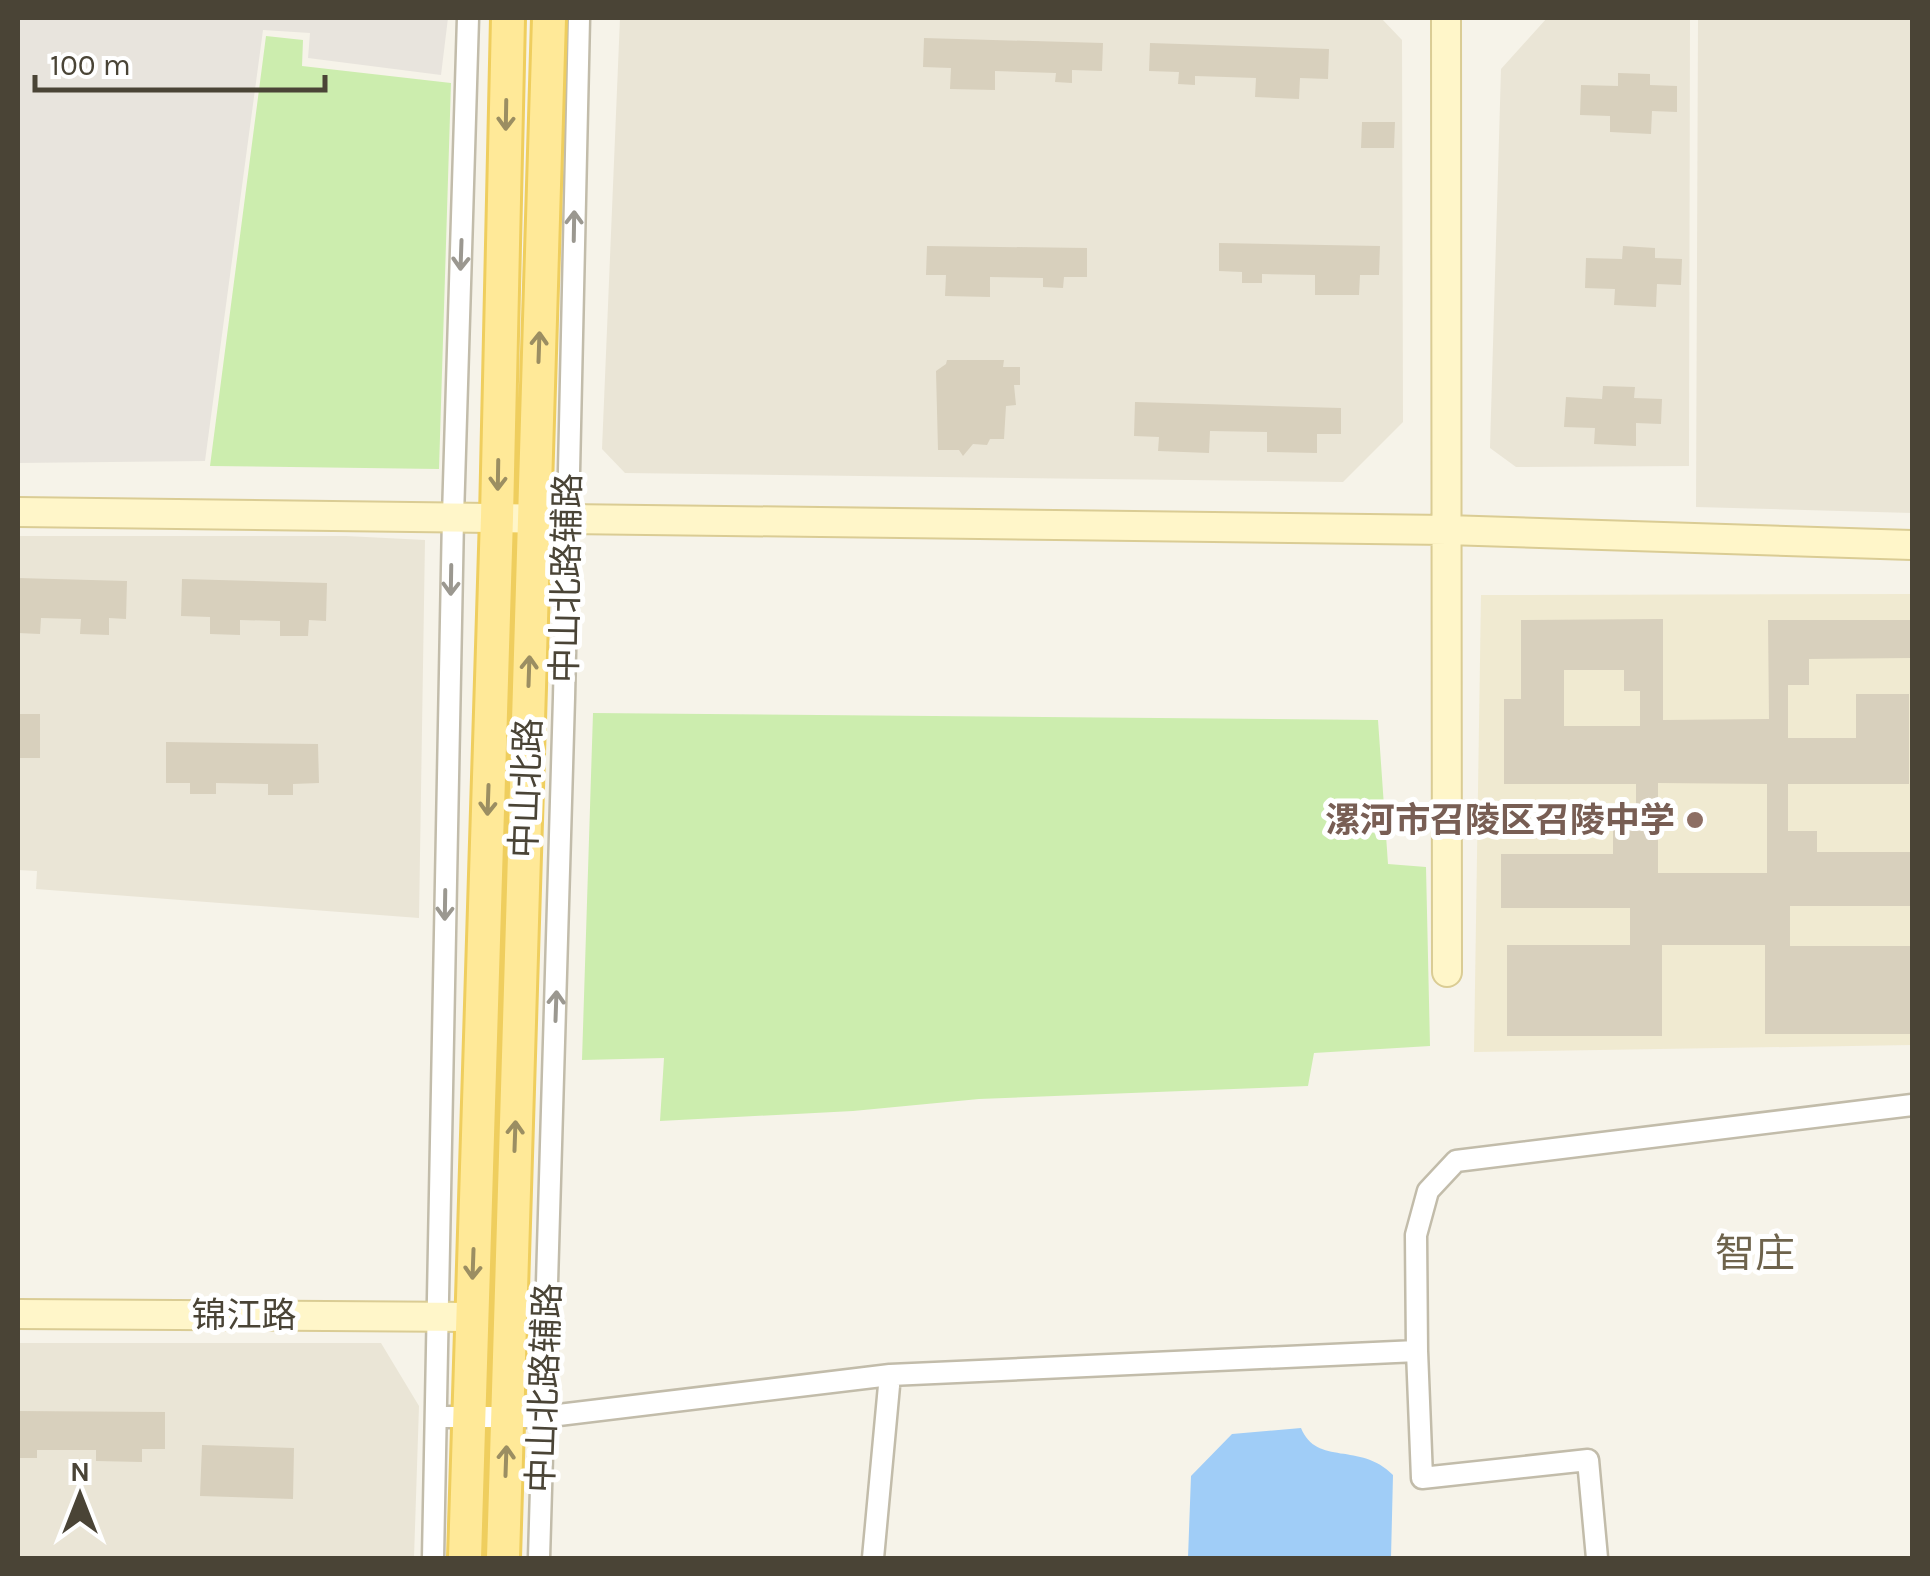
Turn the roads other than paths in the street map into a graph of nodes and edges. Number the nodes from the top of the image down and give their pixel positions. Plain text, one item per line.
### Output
1 (468, 18) edge
2 (508, 18) edge
3 (549, 18) edge
4 (579, 18) edge
5 (1446, 18) edge
6 (18, 512) edge
7 (452, 517) junction
8 (498, 518) junction
9 (534, 518) junction
10 (567, 518) junction
11 (1446, 530) junction
12 (1912, 545) edge
13 (1446, 972) dead end
14 (1912, 1105) edge
15 (18, 1314) edge
16 (438, 1316) junction
17 (471, 1318) junction
18 (1417, 1351) junction
19 (890, 1375) junction
20 (452, 1417) junction
21 (507, 1417) junction
22 (542, 1417) junction
23 (433, 1558) edge
24 (464, 1558) edge
25 (503, 1558) edge
26 (539, 1558) edge
27 (873, 1558) edge
28 (1597, 1558) edge

1 -> 7 street
2 -> 8 main road, 中山北路
9 -> 3 main road, 中山北路
10 -> 4 street, 中山北路辅路
5 - 11 street
6 - 7 street
7 - 8 street
7 -> 16 street
8 - 9 street
8 -> 17 main road, 中山北路
9 - 10 street
21 -> 9 main road, 中山北路
10 - 11 street
22 -> 10 street, 中山北路辅路
11 - 12 street
11 - 13 street
14 - 18 street
15 - 16 street, 锦江路
16 - 17 street, 锦江路
16 - 20 street
17 - 20 main road, 中山北路
18 - 19 street
18 - 28 street
19 - 22 street
19 - 27 street
20 - 21 street
20 - 23 street
20 - 24 main road, 中山北路
21 - 22 street
25 -> 21 main road, 中山北路
22 - 26 street, 中山北路辅路

